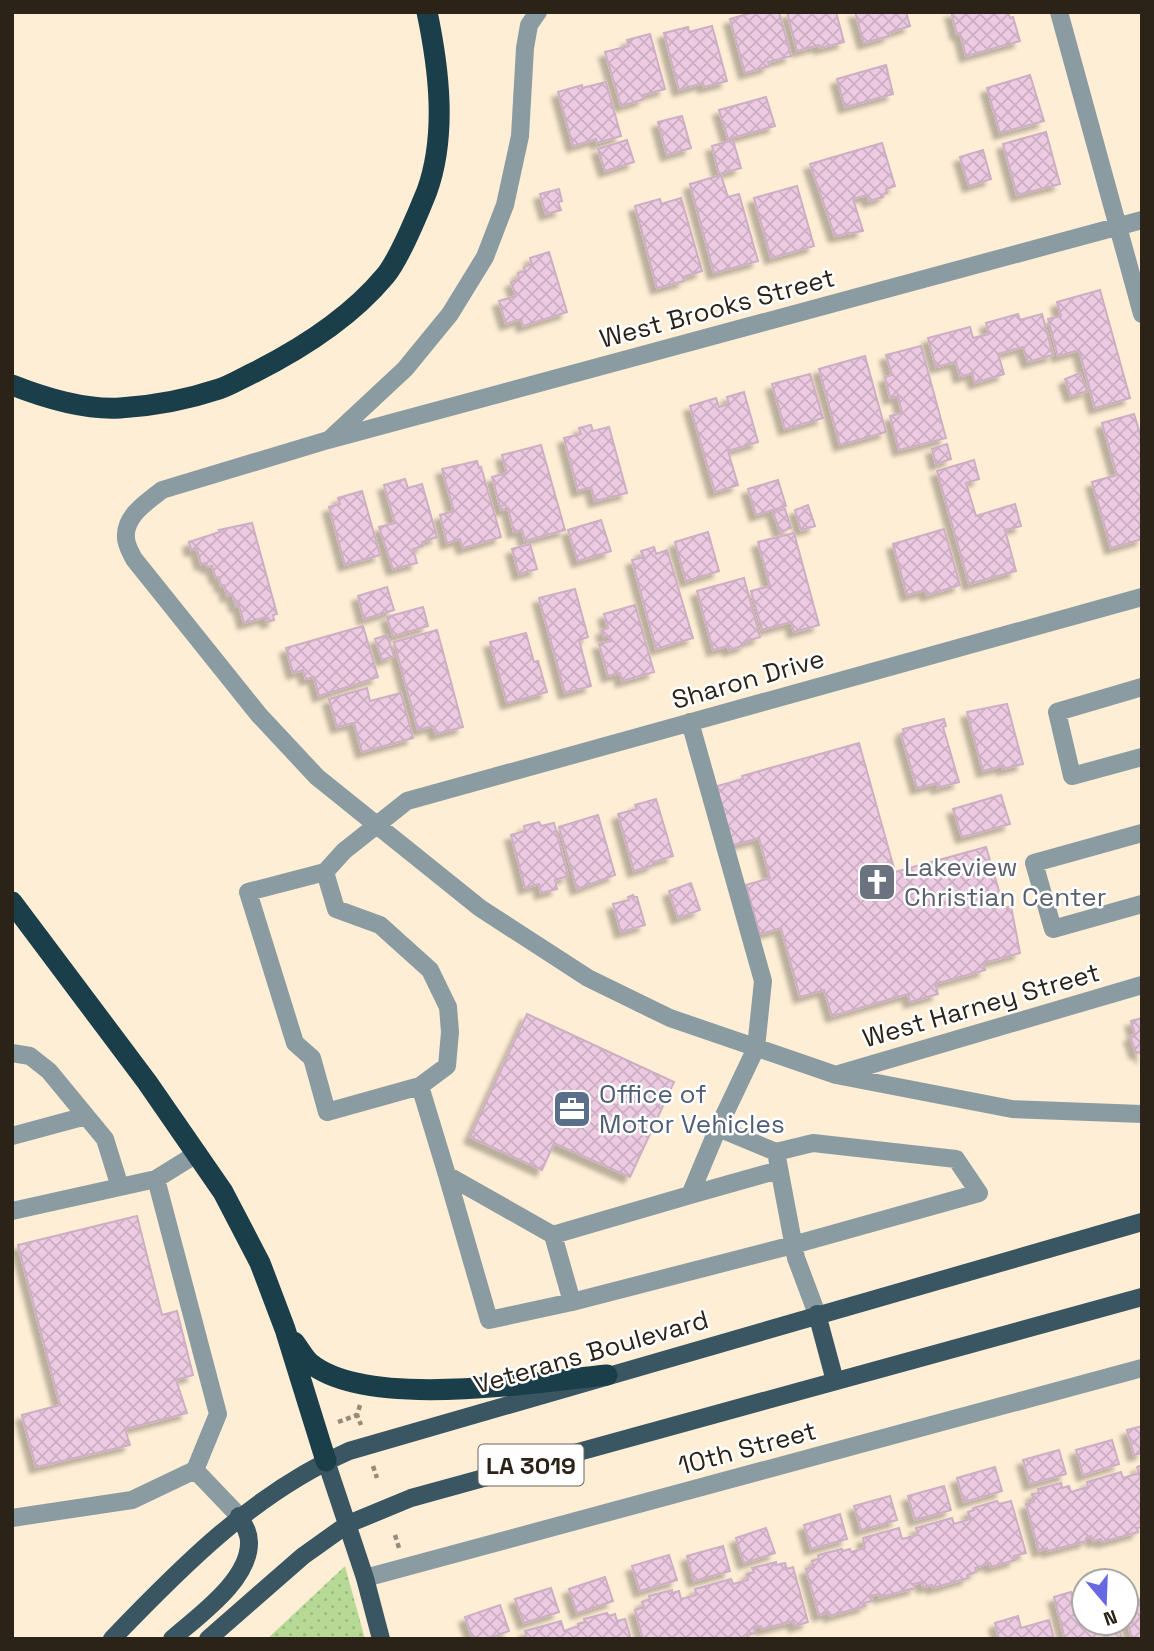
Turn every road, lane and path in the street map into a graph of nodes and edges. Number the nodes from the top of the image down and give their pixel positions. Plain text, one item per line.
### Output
1 (427, 12) edge
2 (538, 12) edge
3 (1059, 12) edge
4 (1142, 220) edge
5 (1118, 226) junction
6 (1142, 314) edge
7 (12, 385) edge
8 (328, 440) junction
9 (1142, 597) edge
10 (1142, 687) edge
11 (690, 722) junction
12 (1142, 757) edge
13 (375, 825) junction
14 (1142, 833) edge
15 (325, 872) junction
16 (12, 902) edge
17 (1142, 904) edge
18 (1142, 985) edge
19 (756, 1048) junction
20 (12, 1053) edge
21 (836, 1075) junction
22 (420, 1086) junction
23 (1142, 1114) edge
24 (86, 1116) junction
25 (718, 1128) junction
26 (12, 1136) edge
27 (776, 1152) junction
28 (198, 1153) junction
29 (779, 1170) junction
30 (447, 1175) junction
31 (156, 1179) junction
32 (120, 1188) junction
33 (690, 1195) junction
34 (12, 1211) edge
35 (1142, 1222) edge
36 (553, 1235) junction
37 (793, 1245) junction
38 (1142, 1297) edge
39 (572, 1302) junction
40 (817, 1314) junction
41 (285, 1328) junction
42 (1142, 1368) edge
43 (607, 1376) junction
44 (835, 1381) junction
45 (360, 1404) dead end
46 (357, 1415) junction
47 (337, 1423) dead end
48 (360, 1425) dead end
49 (326, 1461) junction
50 (373, 1465) dead end
51 (195, 1471) junction
52 (377, 1478) dead end
53 (239, 1516) junction
54 (12, 1518) edge
55 (348, 1524) junction
56 (365, 1578) junction
57 (112, 1639) edge
58 (172, 1639) edge
59 (208, 1639) edge
60 (381, 1639) edge

1 - 7 highway
2 - 8 street
3 - 5 street
4 - 5 street, West Brooks Street
5 - 6 street
5 - 8 street, West Brooks Street
8 - 13 street, West Brooks Street
9 - 11 street, Sharon Drive
10 - 12 street
11 - 13 street, Sharon Drive
11 - 19 street
13 - 15 street, Sharon Drive
13 - 19 street
14 - 17 street
15 - 22 street
15 - 22 street
16 - 28 highway
18 - 21 street, West Harney Street
19 - 21 street
19 - 25 street
20 - 24 street
21 - 23 street
22 - 30 street
24 - 26 street
24 - 32 street
25 - 27 street
25 - 33 street
27 - 29 street
27 - 37 street
28 - 31 street
28 - 41 highway
29 - 33 street
29 - 37 street
30 - 36 street
30 - 39 street
31 - 32 street
31 - 51 street
32 - 34 street
33 - 36 street
35 - 40 main road, Veterans Boulevard / LA 3019
36 - 39 street
37 - 39 street
37 - 40 street
38 - 44 main road, LA 3019
40 - 43 main road, Veterans Boulevard / LA 3019
40 - 44 main road
41 - 43 highway
41 - 49 highway
42 - 56 street, 10th Street
43 - 49 main road, Veterans Boulevard / LA 3019
44 - 55 main road, LA 3019
45 - 46 path
46 - 47 path
46 - 48 path
49 - 53 main road, Veterans Boulevard / LA 3019
49 - 55 main road
50 - 52 path
51 - 53 street
51 - 54 street
53 - 57 main road, Veterans Boulevard / LA 3019
53 - 58 main road
55 - 56 main road
55 - 59 main road, LA 3019
56 - 60 main road

